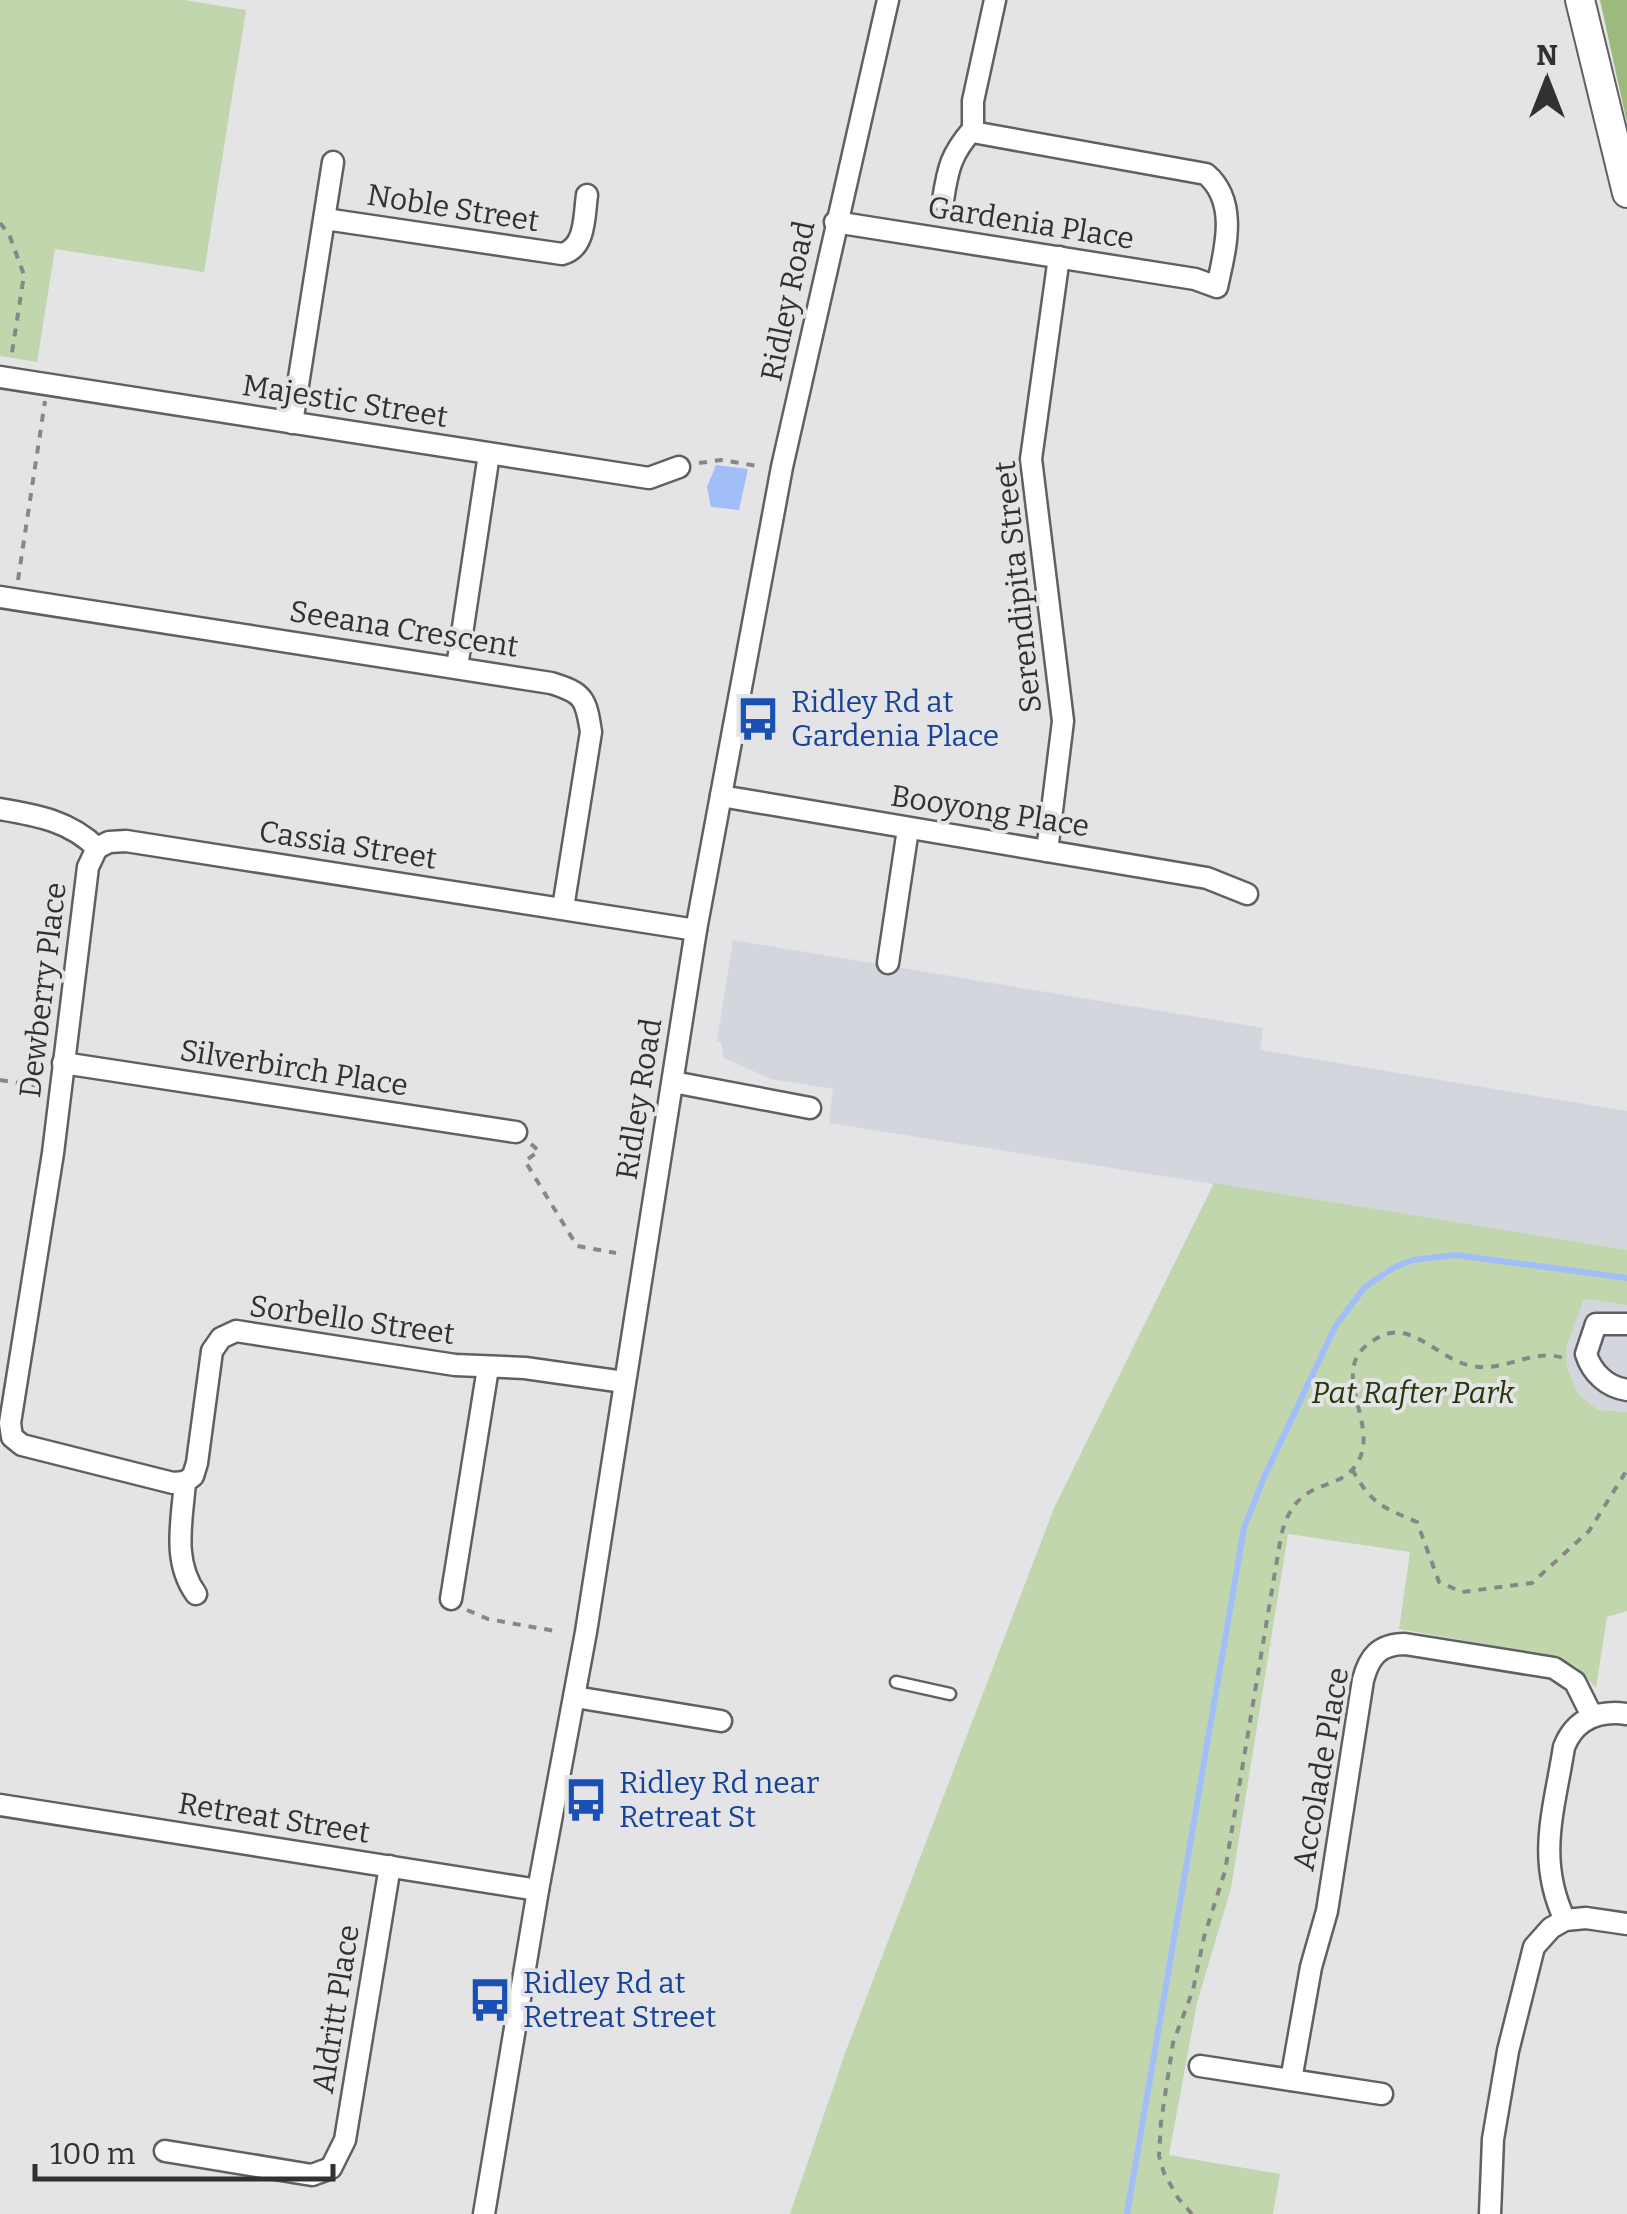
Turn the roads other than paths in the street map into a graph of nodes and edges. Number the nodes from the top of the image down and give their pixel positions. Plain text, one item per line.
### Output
1 (888, 0) edge
2 (995, 0) edge
3 (1580, 0) edge
4 (973, 129) junction
5 (333, 162) dead end
6 (1627, 193) edge
7 (587, 194) dead end
8 (942, 200) dead end
9 (325, 218) junction
10 (836, 222) junction
11 (1059, 257) junction
12 (4, 378) edge
13 (292, 423) junction
14 (489, 454) junction
15 (679, 467) road end
16 (8, 598) edge
17 (457, 668) junction
18 (722, 796) junction
19 (0, 809) edge
20 (908, 829) junction
21 (98, 848) junction
22 (1047, 851) junction
23 (1247, 894) dead end
24 (563, 908) junction
25 (696, 930) junction
26 (888, 963) dead end
27 (55, 1069) junction
28 (672, 1082) junction
29 (810, 1108) dead end
30 (516, 1132) road end
31 (1627, 1324) edge
32 (488, 1368) junction
33 (624, 1382) junction
34 (1627, 1390) edge
35 (185, 1482) junction
36 (196, 1594) dead end
37 (452, 1599) road end
38 (896, 1682) dead end
39 (950, 1694) dead end
40 (575, 1697) junction
41 (1627, 1714) edge
42 (1592, 1716) junction
43 (720, 1721) dead end
44 (0, 1805) edge
45 (390, 1866) junction
46 (538, 1890) junction
47 (1565, 1920) junction
48 (1627, 1924) edge
49 (1200, 2066) dead end
50 (1291, 2080) junction
51 (1382, 2094) dead end
52 (165, 2151) dead end
53 (484, 2214) edge
54 (1490, 2214) edge

1 - 10 street, Ridley Road
2 - 4 street
3 - 6 main road
4 - 8 street
4 - 11 street, Gardenia Place
5 - 9 street
7 - 9 street, Noble Street
9 - 13 street
10 - 11 street, Gardenia Place
10 - 18 street, Ridley Road
11 - 22 street, Serendipita Street
12 - 13 street, Majestic Street
13 - 14 street, Majestic Street
14 - 15 street, Majestic Street
14 - 17 street
16 - 17 street, Seeana Crescent
17 - 24 street, Seeana Crescent
18 - 20 street, Booyong Place
18 - 25 street, Ridley Road
19 - 21 street
20 - 22 street, Booyong Place
20 - 26 street
21 - 24 street, Cassia Street
21 - 27 street, Dewberry Place
22 - 23 street, Booyong Place
24 - 25 street, Cassia Street
25 - 28 street, Ridley Road
27 - 30 street, Silverbirch Place
27 - 35 street, Dewberry Place
28 - 29 street
28 - 33 street, Ridley Road
31 - 34 street
32 - 33 street, Sorbello Street
32 - 35 street, Sorbello Street
32 - 37 street
33 - 40 street, Ridley Road
35 - 36 street, Sorbello Street
38 - 39 lane
40 - 43 street
40 - 46 street, Ridley Road
41 - 42 street
42 - 47 street
42 - 50 street, Accolade Place
44 - 45 street, Retreat Street
45 - 46 street, Retreat Street
45 - 52 street, Aldritt Place
46 - 53 street, Ridley Road
47 - 48 street
47 - 54 street
49 - 50 street
50 - 51 street

